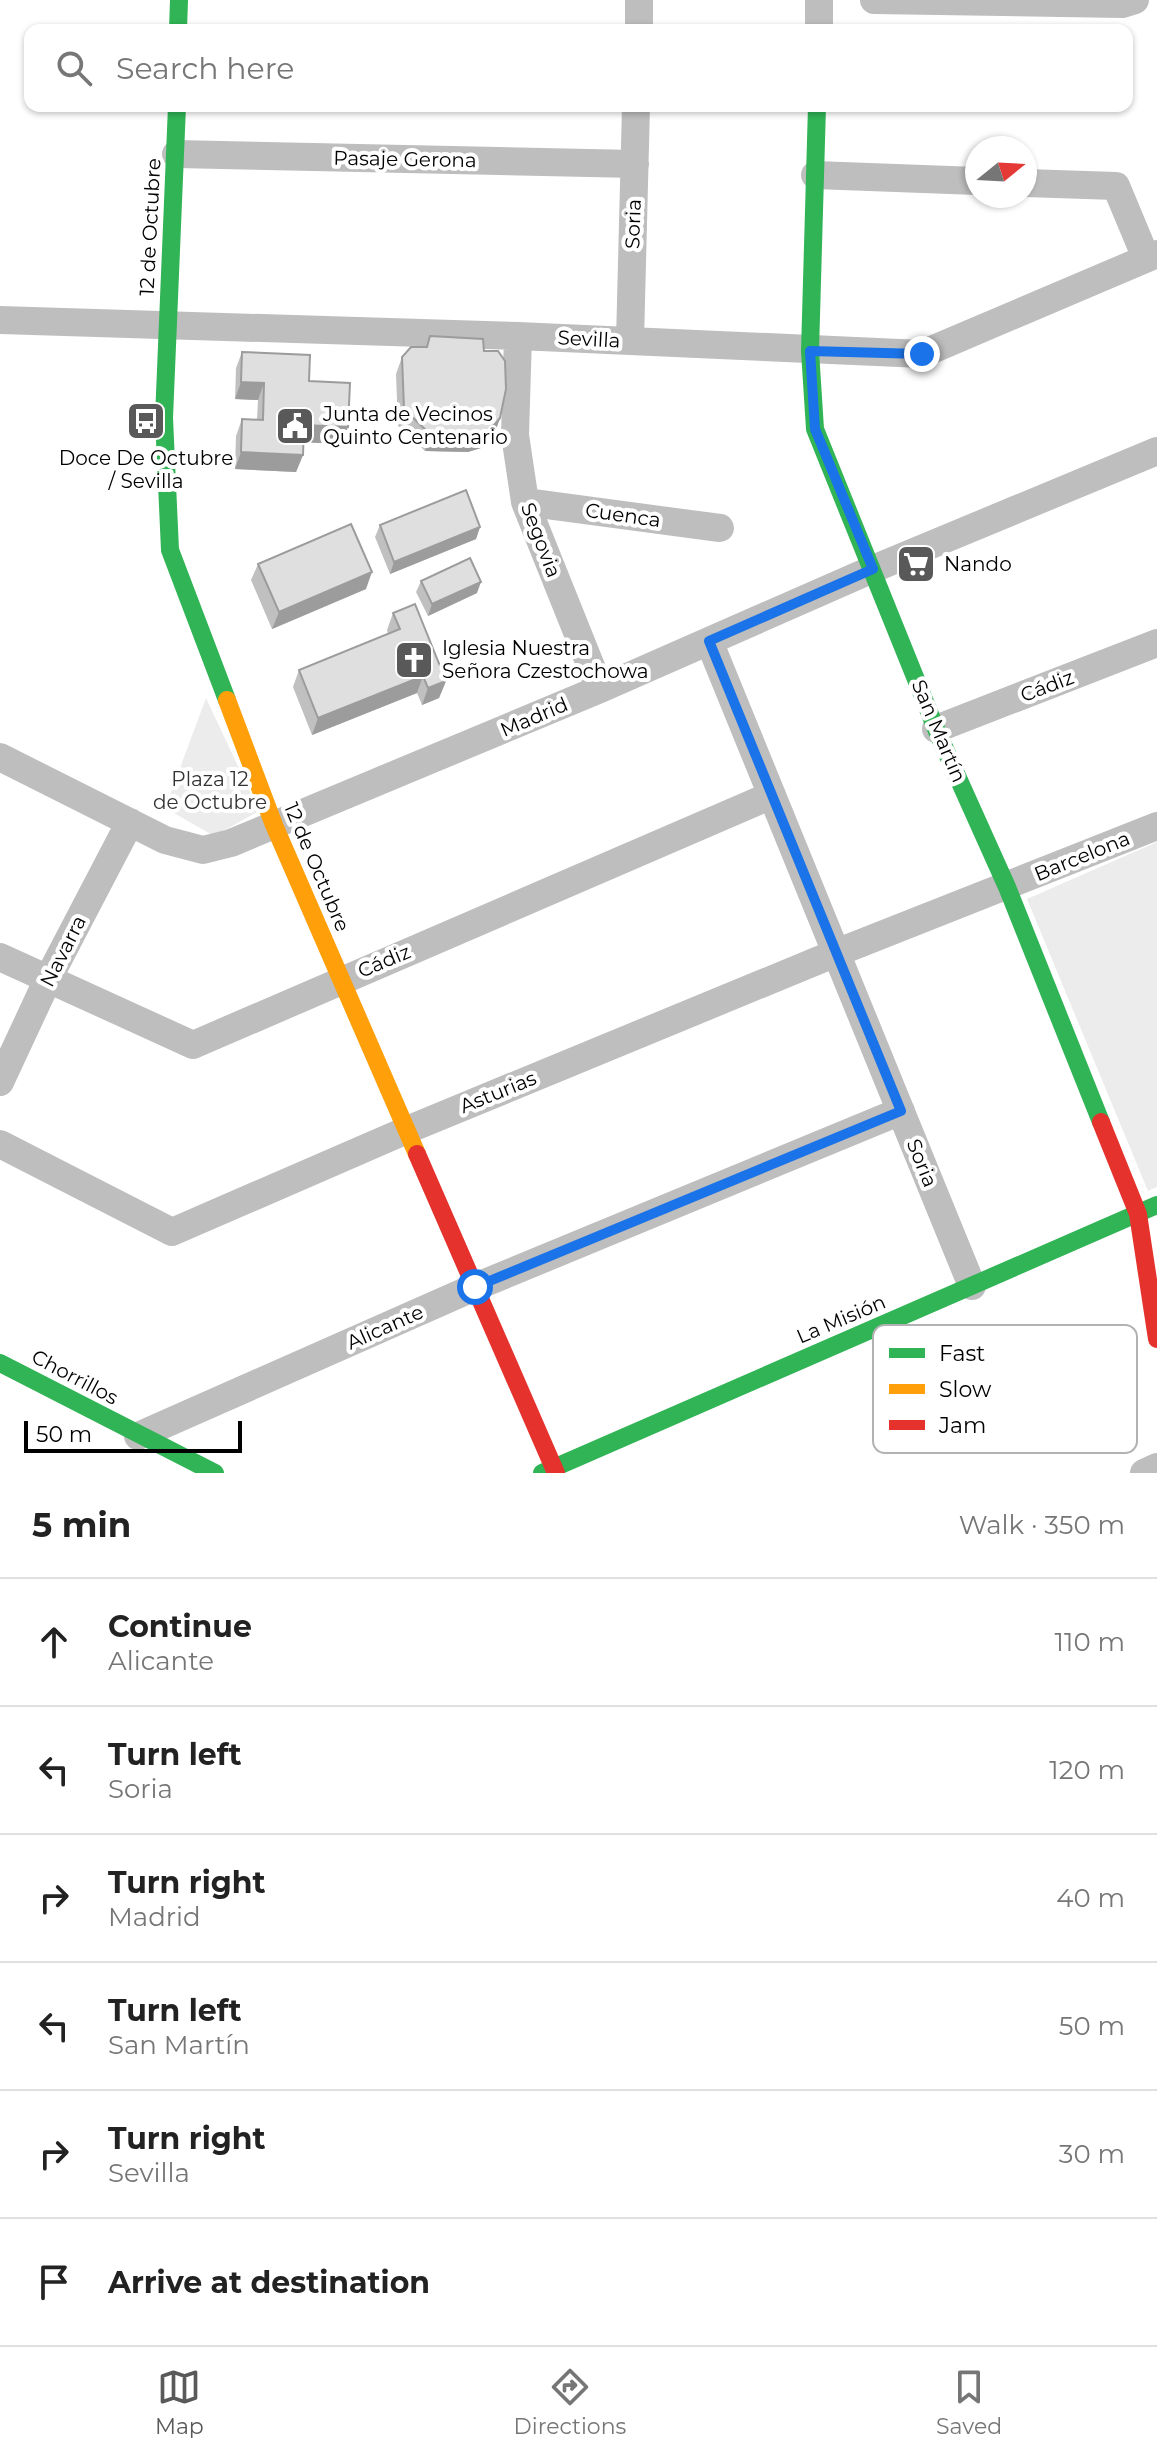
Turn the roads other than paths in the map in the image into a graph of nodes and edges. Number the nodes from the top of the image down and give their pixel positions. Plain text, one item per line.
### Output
1 (179, 0) edge
2 (639, 0) edge
3 (819, 0) edge
4 (874, 0) edge
5 (1135, 0) edge
6 (1002, 2) edge
7 (178, 24) edge
8 (639, 24) edge
9 (819, 24) edge
10 (177, 112) edge
11 (636, 112) edge
12 (817, 112) edge
13 (176, 154) junction
14 (635, 164) junction
15 (815, 175) junction
16 (965, 181) edge
17 (1037, 183) edge
18 (1151, 256) edge
19 (0, 320) edge
20 (167, 324) junction
21 (518, 336) junction
22 (630, 341) junction
23 (810, 351) junction
24 (1157, 451) edge
25 (525, 502) junction
26 (720, 528) dead end
27 (873, 569) junction
28 (709, 641) junction
29 (1157, 643) edge
30 (600, 689) junction
31 (936, 729) junction
32 (0, 757) edge
33 (772, 795) junction
34 (130, 822) junction
35 (274, 825) junction
36 (1157, 826) edge
37 (1007, 887) junction
38 (836, 953) junction
39 (0, 957) edge
40 (48, 979) junction
41 (341, 979) junction
42 (0, 1082) edge
43 (901, 1111) junction
44 (407, 1130) junction
45 (0, 1144) edge
46 (1157, 1205) edge
47 (1138, 1214) junction
48 (972, 1286) junction
49 (475, 1287) junction
50 (883, 1325) edge
51 (873, 1329) edge
52 (1157, 1339) edge
53 (0, 1363) edge
54 (138, 1436) junction
55 (1157, 1467) edge
56 (550, 1471) edge
57 (215, 1473) edge
58 (1144, 1473) edge

1 - 7 street
2 - 8 street
3 - 9 street
4 - 6 street
5 - 6 street
10 - 13 street, 12 de Octubre
11 - 14 street, Soria
12 - 15 street, San Martín
13 - 14 street, Pasaje Gerona
13 - 20 street, 12 de Octubre
14 - 22 street, Soria
15 - 16 street
15 - 23 street, San Martín
17 - 18 street
18 - 23 street, Sevilla
19 - 20 street, Sevilla
20 - 21 street, Sevilla
20 - 35 street, 12 de Octubre
21 - 22 street, Sevilla
21 - 25 street, Segovia
22 - 23 street, Sevilla
23 - 27 street, San Martín
24 - 27 street, Madrid
25 - 26 street, Cuenca
25 - 30 street, Segovia
27 - 28 street, Madrid
27 - 31 street, San Martín
28 - 30 street, Madrid
28 - 33 street, Soria
29 - 31 street, Cádiz
30 - 35 street, Madrid
31 - 37 street, San Martín
32 - 34 street, Madrid
33 - 38 street, Soria
33 - 41 street, Cádiz
34 - 35 street, Madrid
34 - 40 street, Navarra
35 - 41 street, 12 de Octubre
36 - 37 street, Barcelona
37 - 38 street, Asturias
37 - 47 street, San Martín
38 - 43 street, Soria
38 - 44 street, Asturias
39 - 40 street, Cádiz
40 - 41 street, Cádiz
40 - 42 street, Navarra
41 - 44 street, 12 de Octubre
43 - 48 street, Soria
43 - 49 street, Alicante
44 - 45 street, Asturias
44 - 49 street, 12 de Octubre
46 - 47 street, La Misión
47 - 48 street, La Misión
47 - 52 street, San Martín
48 - 50 street, La Misión
49 - 54 street, Alicante
49 - 56 street, 12 de Octubre
51 - 56 street, La Misión
53 - 54 street, Chorrillos
54 - 57 street, Chorrillos
55 - 58 street

